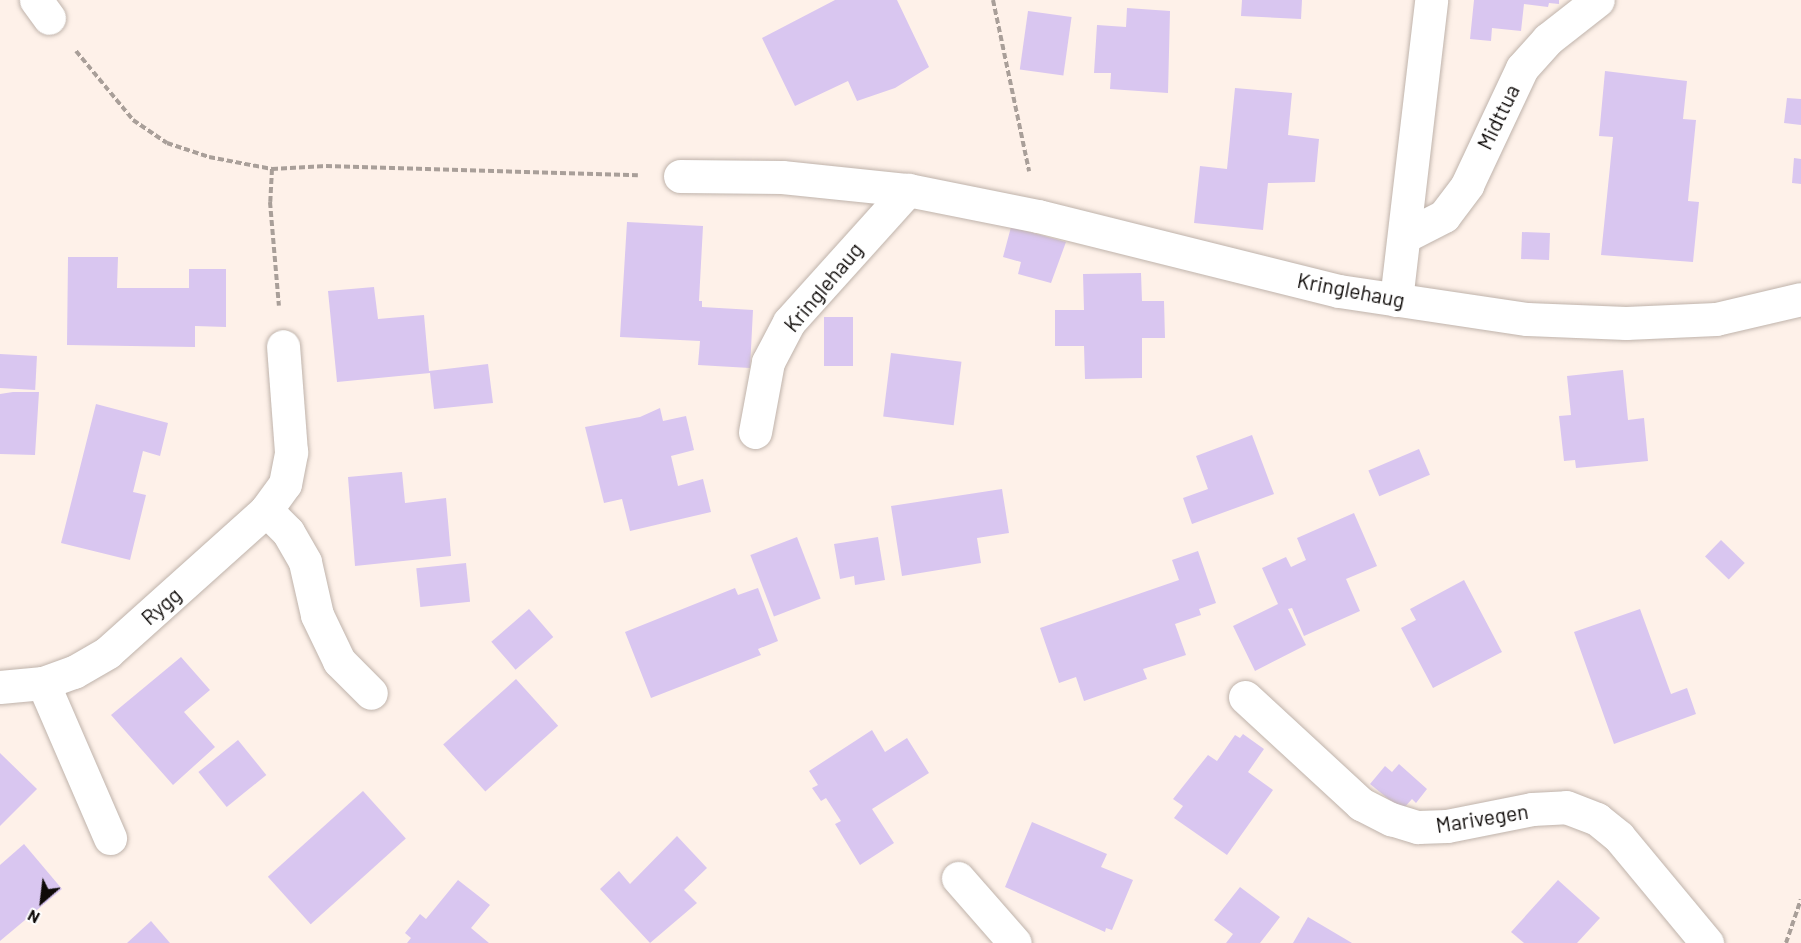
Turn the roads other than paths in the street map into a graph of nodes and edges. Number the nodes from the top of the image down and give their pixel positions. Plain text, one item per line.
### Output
1 (1431, 0) edge
2 (1598, 0) edge
3 (680, 176) road end
4 (908, 190) junction
5 (1404, 236) junction
6 (1801, 299) edge
7 (1396, 300) junction
8 (283, 346) road end
9 (755, 432) dead end
10 (266, 510) junction
11 (43, 683) junction
12 (0, 687) edge
13 (371, 693) dead end
14 (1245, 697) dead end
15 (110, 838) dead end
16 (958, 878) dead end
17 (1015, 943) edge
18 (1707, 943) edge

1 - 5 street
2 - 5 street, Midttua
3 - 4 street, Kringlehaug
4 - 7 street, Kringlehaug
4 - 9 street, Kringlehaug
5 - 7 street
6 - 7 street, Kringlehaug
8 - 10 street, Rygg
10 - 11 street, Rygg
10 - 13 street
11 - 12 street, Rygg
11 - 15 street
14 - 18 street, Marivegen
16 - 17 street

